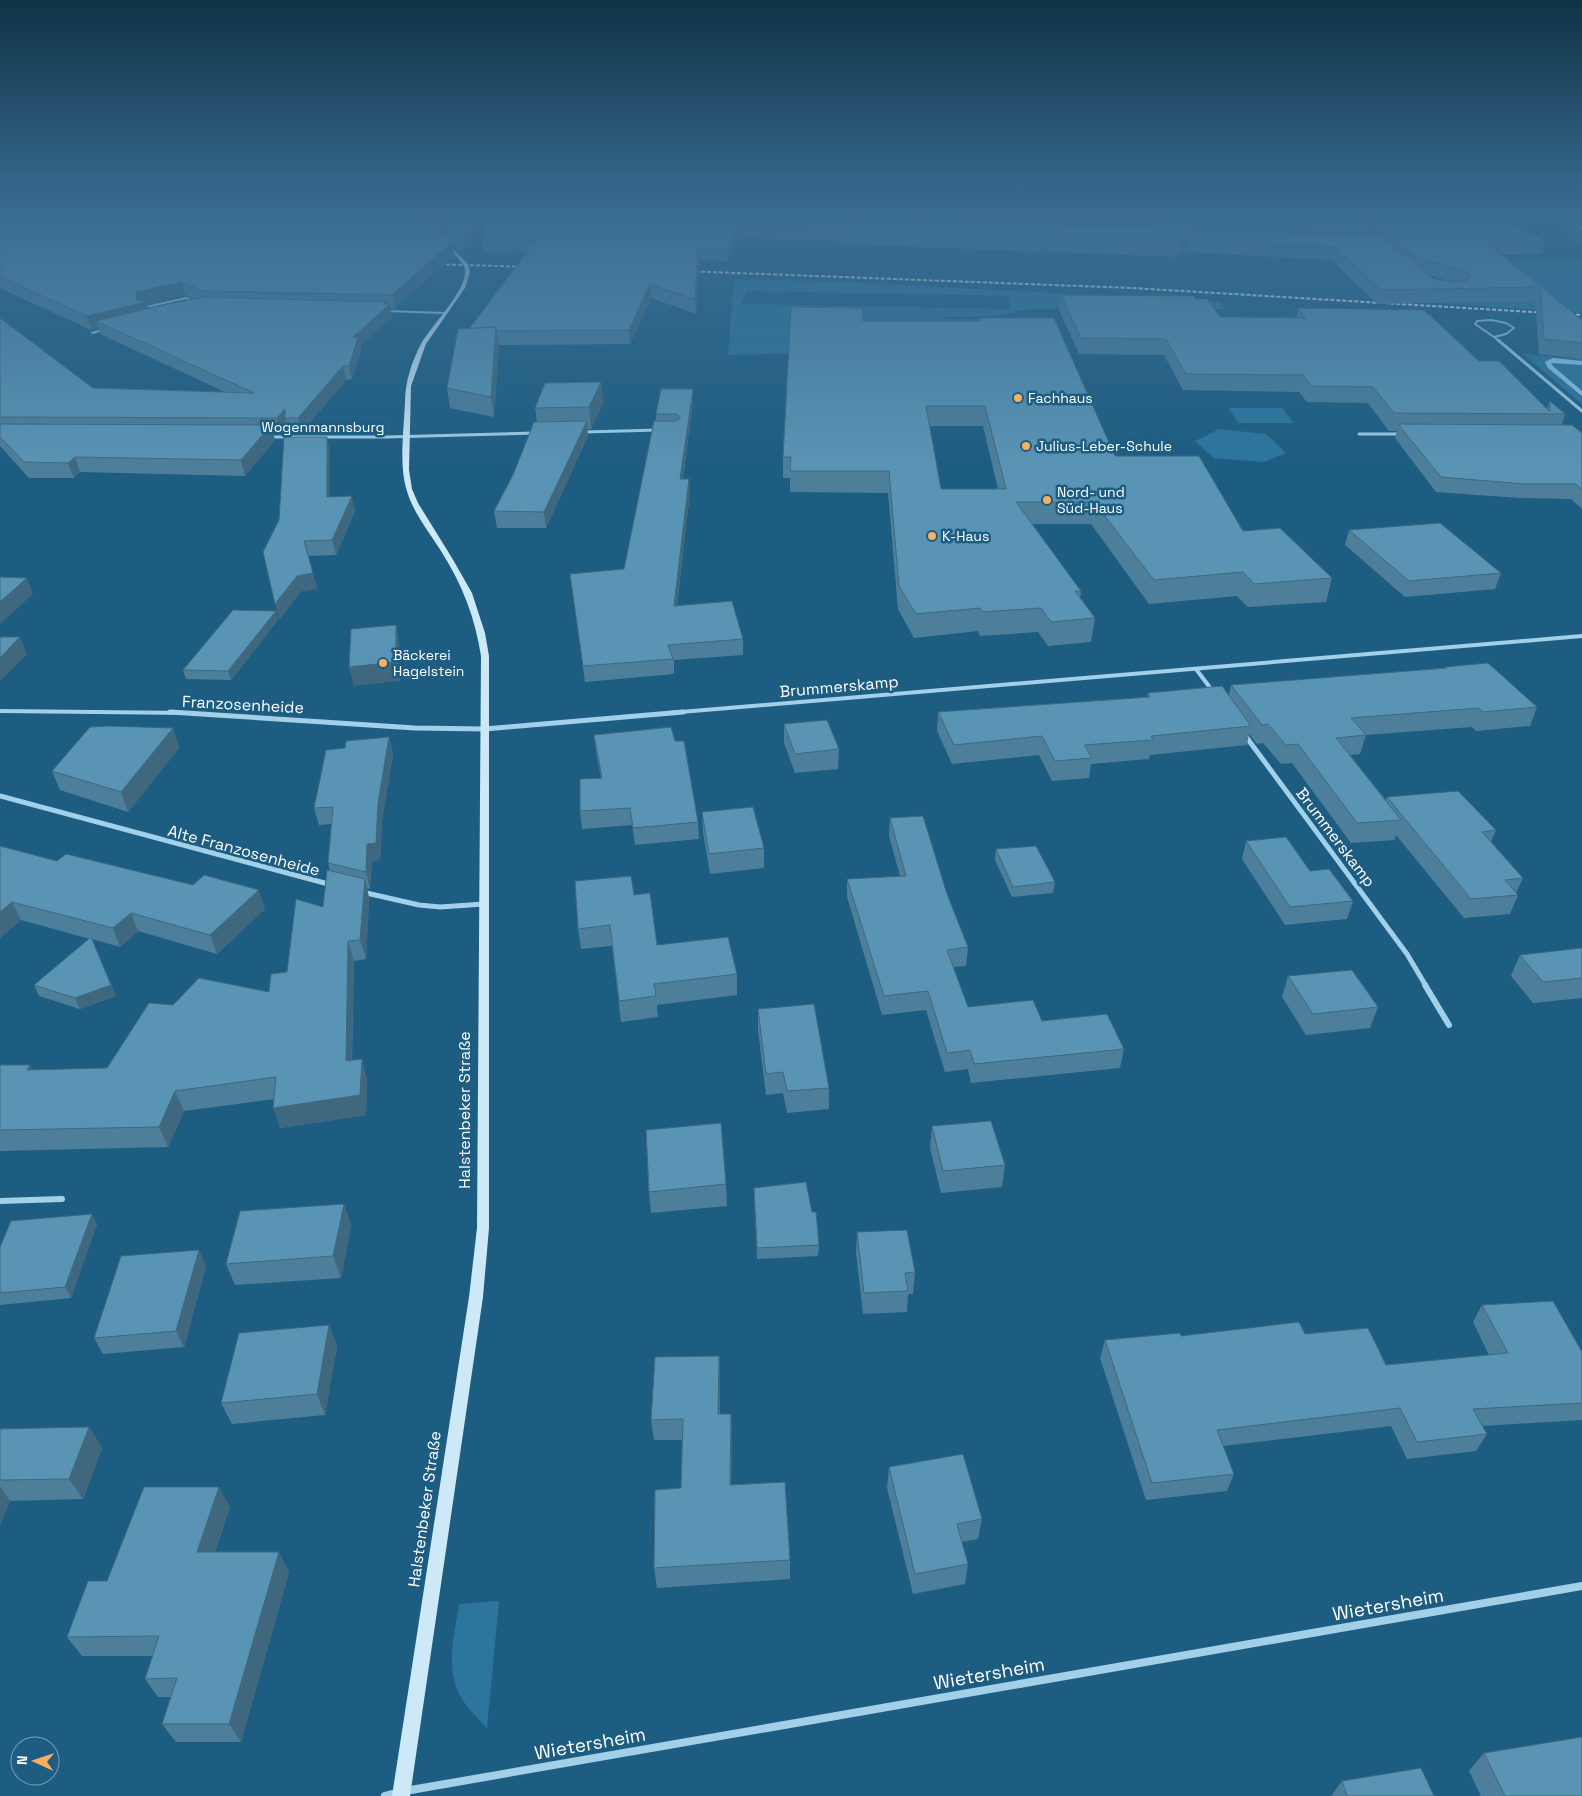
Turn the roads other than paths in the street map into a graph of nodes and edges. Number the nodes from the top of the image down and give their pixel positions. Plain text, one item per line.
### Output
1 (178, 300) edge
2 (190, 300) edge
3 (455, 300) edge
4 (199, 304) edge
5 (378, 311) edge
6 (142, 312) edge
7 (446, 313) junction
8 (110, 329) edge
9 (92, 333) edge
10 (1494, 337) junction
11 (1582, 411) edge
12 (668, 430) edge
13 (539, 432) edge
14 (575, 432) edge
15 (1359, 434) dead end
16 (1408, 434) edge
17 (406, 436) junction
18 (259, 437) edge
19 (1582, 636) edge
20 (1196, 669) junction
21 (1220, 701) edge
22 (0, 711) edge
23 (485, 728) junction
24 (1243, 732) edge
25 (0, 796) edge
26 (337, 887) edge
27 (355, 891) edge
28 (485, 904) junction
29 (1449, 1025) dead end
30 (62, 1199) dead end
31 (0, 1201) edge
32 (1582, 1586) edge
33 (396, 1795) edge

1 - 6 street
2 - 4 street
3 - 7 street, Halstenbeker Straße
5 - 7 street
7 - 17 street, Halstenbeker Straße
8 - 9 street
10 - 10 street
10 - 11 street
12 - 14 street
13 - 17 street
15 - 16 street
17 - 18 street, Wogenmannsburg
17 - 23 street, Halstenbeker Straße
19 - 20 street, Brummerskamp
20 - 21 street
20 - 23 street, Brummerskamp
22 - 23 street, Franzosenheide
23 - 28 street, Halstenbeker Straße
24 - 29 street, Brummerskamp
25 - 26 street, Alte Franzosenheide
27 - 28 street
28 - 33 street, Halstenbeker Straße
30 - 31 street
32 - 33 street, Wietersheim

